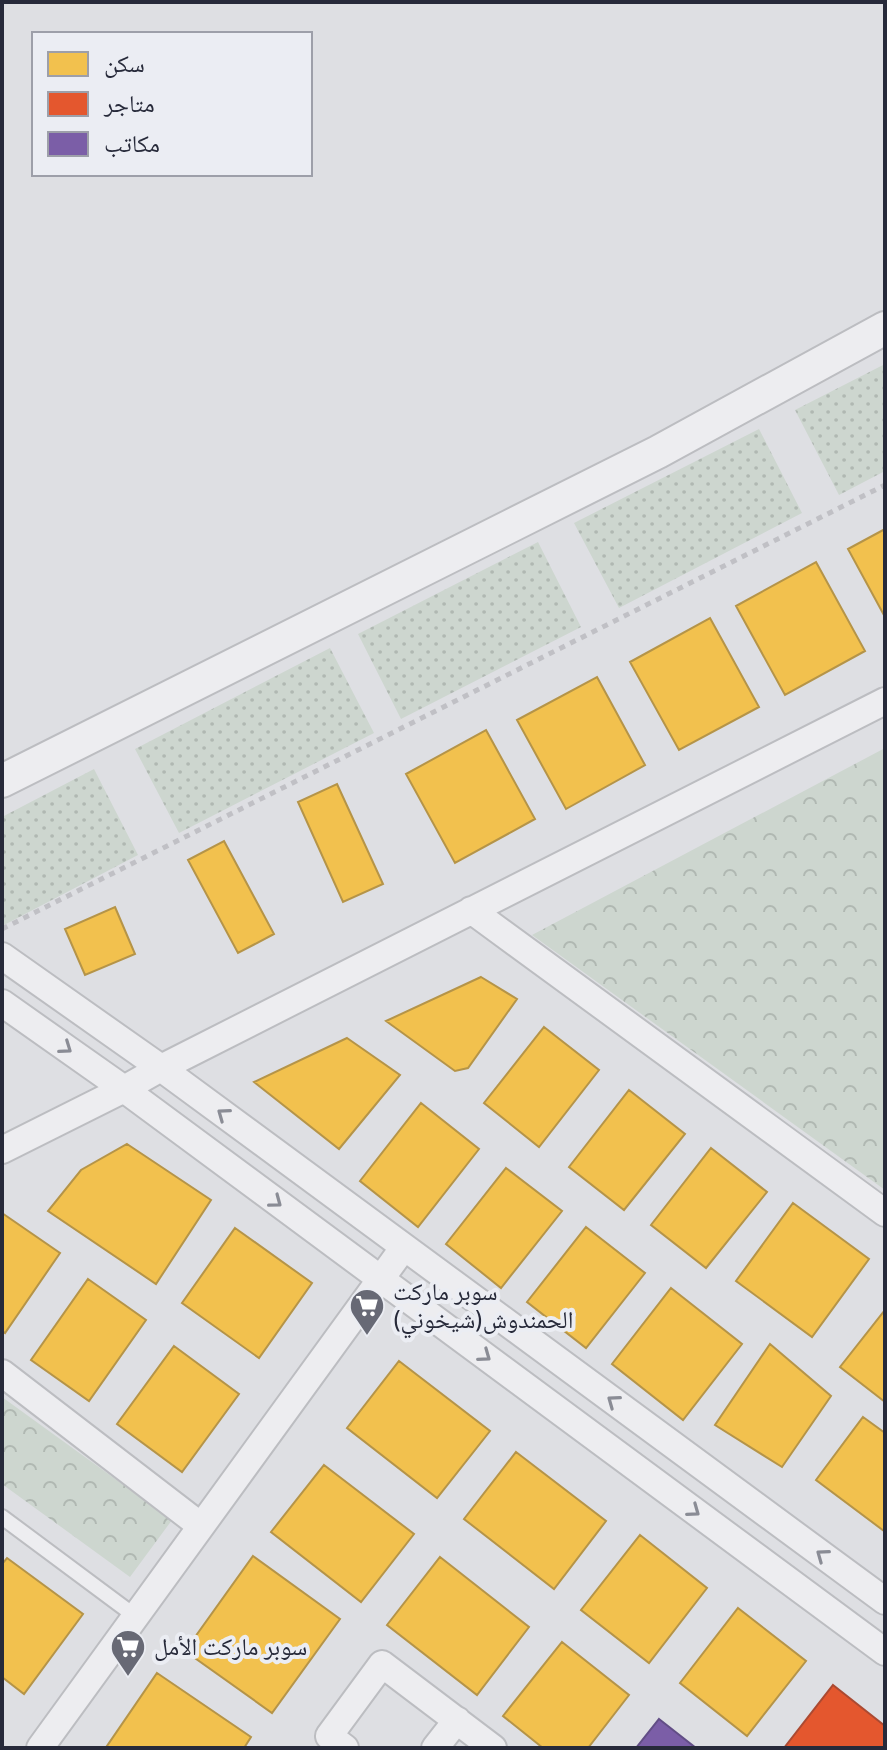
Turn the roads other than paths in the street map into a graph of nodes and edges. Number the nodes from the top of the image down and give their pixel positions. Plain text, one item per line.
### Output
1 (885, 328) edge
2 (885, 701) edge
3 (2, 781) edge
4 (471, 910) junction
5 (2, 956) edge
6 (2, 1003) edge
7 (161, 1068) junction
8 (124, 1089) junction
9 (2, 1150) edge
10 (885, 1213) edge
11 (404, 1247) junction
12 (380, 1279) junction
13 (2, 1373) edge
14 (2, 1517) edge
15 (201, 1526) junction
16 (885, 1601) edge
17 (135, 1616) junction
18 (885, 1652) edge
19 (457, 1720) junction
20 (40, 1748) edge
21 (345, 1748) edge
22 (435, 1748) edge
23 (493, 1748) edge

1 - 3 street
2 - 4 street
4 - 7 street
4 - 10 street
5 - 7 street
6 -> 8 street
7 - 8 street
11 -> 7 street
8 - 9 street
8 -> 12 street
11 - 12 street
16 -> 11 street
12 - 15 street
12 -> 18 street
13 - 15 street
14 - 17 lane
15 - 17 street
17 - 20 street
19 - 21 street
19 - 22 street
19 - 23 street

